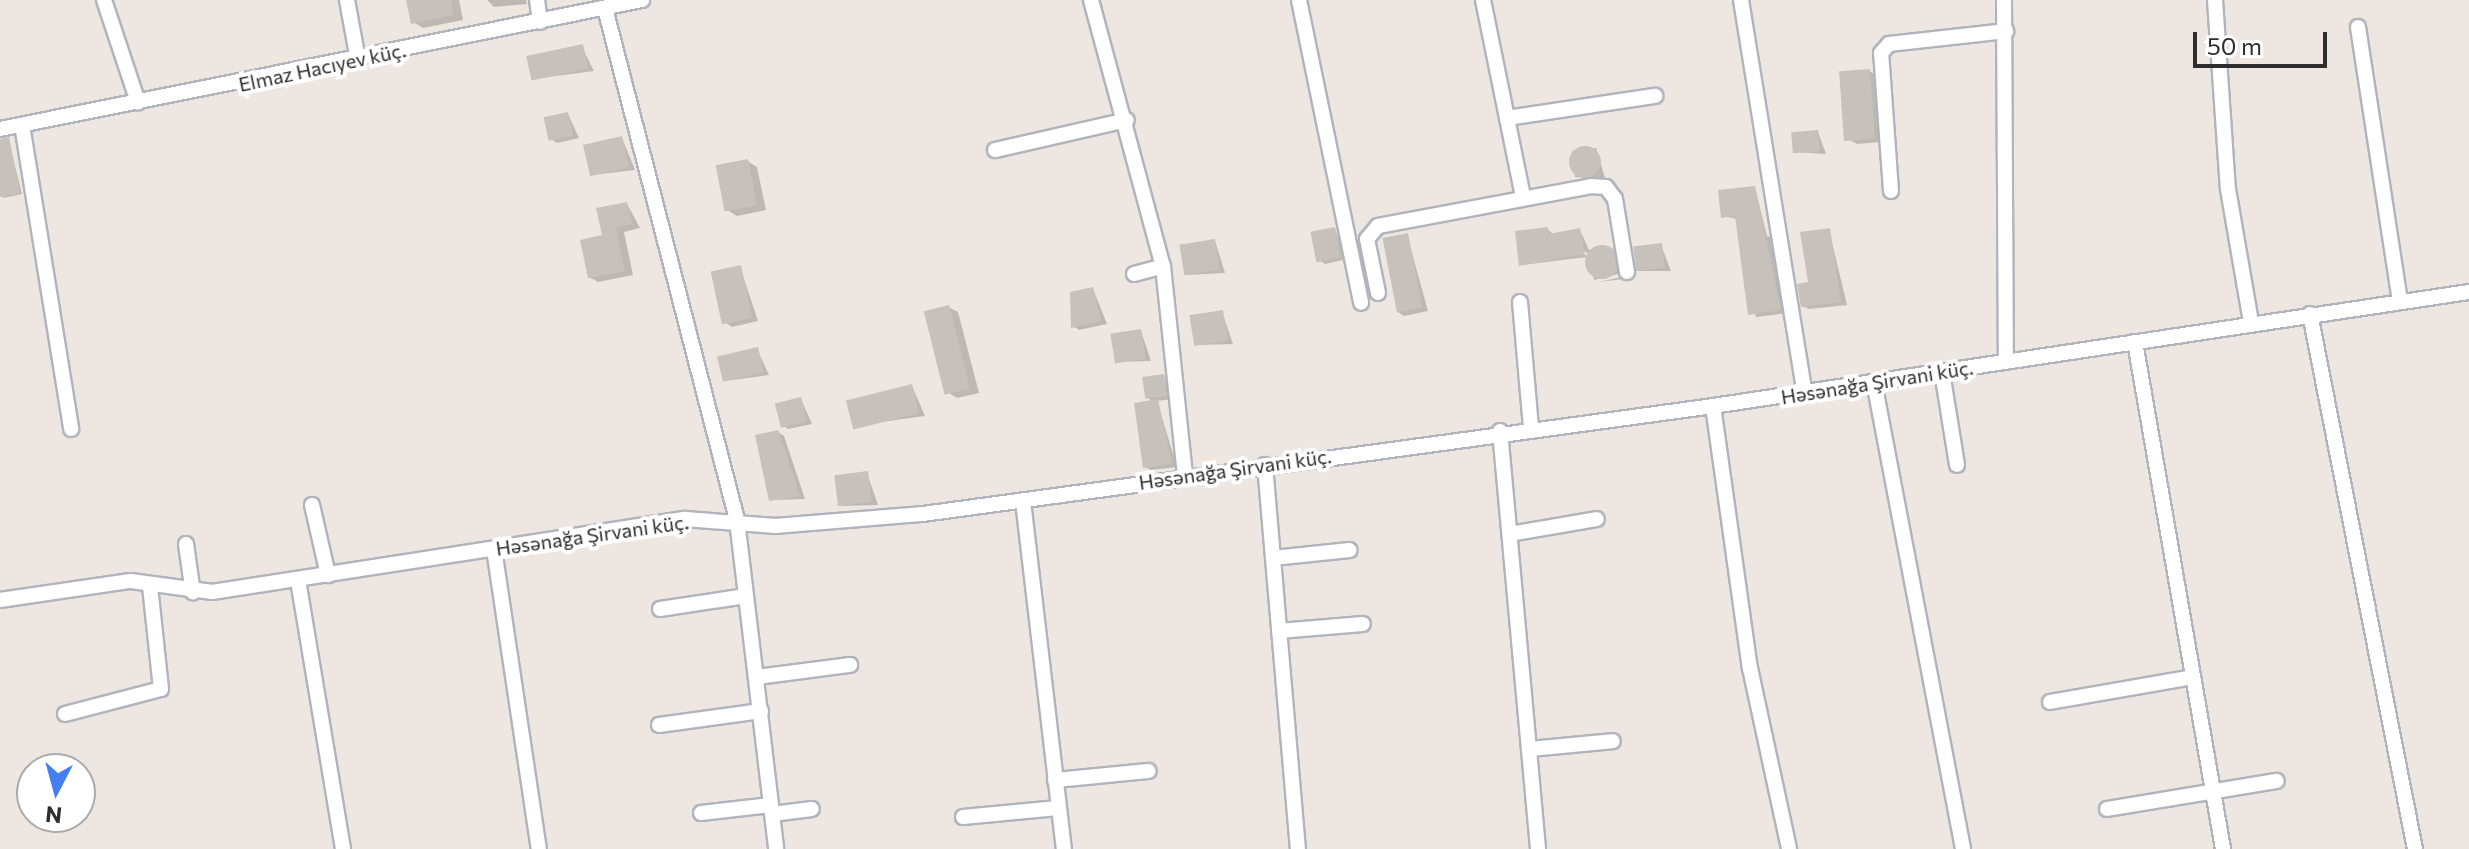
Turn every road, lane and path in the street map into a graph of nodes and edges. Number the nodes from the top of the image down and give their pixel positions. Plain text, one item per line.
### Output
1 (104, 0) edge
2 (347, 0) edge
3 (537, 0) edge
4 (642, 0) edge
5 (1091, 0) edge
6 (1299, 0) edge
7 (1483, 0) edge
8 (1741, 0) edge
9 (2004, 0) edge
10 (2215, 0) edge
11 (605, 8) junction
12 (540, 22) junction
13 (2358, 27) dead end
14 (2006, 31) junction
15 (358, 60) junction
16 (1655, 96) dead end
17 (138, 102) junction
18 (1507, 118) junction
19 (1127, 120) junction
20 (22, 125) junction
21 (0, 129) edge
22 (995, 150) dead end
23 (1891, 191) dead end
24 (1523, 197) junction
25 (1163, 266) junction
26 (1627, 272) dead end
27 (1134, 274) dead end
28 (2469, 292) edge
29 (1378, 293) dead end
30 (2400, 301) junction
31 (1520, 302) dead end
32 (1361, 303) dead end
33 (2310, 314) junction
34 (2251, 322) junction
35 (2135, 342) junction
36 (2006, 362) junction
37 (1942, 372) junction
38 (1874, 382) junction
39 (1805, 393) junction
40 (1713, 406) junction
41 (1531, 427) junction
42 (71, 429) dead end
43 (1500, 431) junction
44 (1265, 465) junction
45 (1957, 465) dead end
46 (1185, 476) junction
47 (1023, 501) junction
48 (312, 505) dead end
49 (1597, 519) dead end
50 (737, 520) junction
51 (1510, 534) junction
52 (186, 544) dead end
53 (494, 549) junction
54 (1350, 550) dead end
55 (1273, 558) junction
56 (328, 575) junction
57 (298, 580) junction
58 (150, 586) junction
59 (193, 593) junction
60 (746, 596) junction
61 (0, 600) edge
62 (660, 609) dead end
63 (1363, 624) dead end
64 (1279, 631) junction
65 (850, 665) dead end
66 (757, 677) junction
67 (2193, 677) junction
68 (2050, 702) dead end
69 (761, 711) junction
70 (65, 714) dead end
71 (659, 725) dead end
72 (1613, 741) dead end
73 (1529, 749) junction
74 (1149, 771) dead end
75 (1055, 780) junction
76 (2277, 781) dead end
77 (2213, 792) junction
78 (1058, 808) junction
79 (812, 809) dead end
80 (2107, 809) dead end
81 (772, 810) junction
82 (701, 813) dead end
83 (963, 817) dead end
84 (343, 849) edge
85 (539, 849) edge
86 (776, 849) edge
87 (1064, 849) edge
88 (1298, 849) edge
89 (1538, 849) edge
90 (1789, 849) edge
91 (1963, 849) edge
92 (2223, 849) edge
93 (2415, 849) edge

1 - 17 street
2 - 15 street
3 - 12 street
4 - 11 street, Elmaz Hacıyev küç.
5 - 19 street
6 - 32 street
7 - 18 street
8 - 39 street
9 - 14 street
10 - 34 street
11 - 12 street, Elmaz Hacıyev küç.
11 - 50 street
12 - 15 street, Elmaz Hacıyev küç.
13 - 30 street
14 - 23 street
14 - 36 street
15 - 17 street, Elmaz Hacıyev küç.
16 - 18 street
17 - 20 street, Elmaz Hacıyev küç.
18 - 24 street
19 - 22 street
19 - 25 street
20 - 21 street, Elmaz Hacıyev küç.
20 - 42 street
24 - 26 street
24 - 29 street
25 - 27 street
25 - 46 street
28 - 30 street, Həsənağa Şirvani küç.
30 - 33 street, Həsənağa Şirvani küç.
31 - 41 street
33 - 34 street, Həsənağa Şirvani küç.
33 - 93 street
34 - 35 street, Həsənağa Şirvani küç.
35 - 36 street, Həsənağa Şirvani küç.
35 - 67 street
36 - 37 street, Həsənağa Şirvani küç.
37 - 38 street, Həsənağa Şirvani küç.
37 - 45 street
38 - 39 street, Həsənağa Şirvani küç.
38 - 91 street
39 - 40 street, Həsənağa Şirvani küç.
40 - 41 street, Həsənağa Şirvani küç.
40 - 90 street
41 - 43 street, Həsənağa Şirvani küç.
43 - 44 street, Həsənağa Şirvani küç.
43 - 51 street
44 - 46 street, Həsənağa Şirvani küç.
44 - 55 street
46 - 47 street, Həsənağa Şirvani küç.
47 - 50 street, Həsənağa Şirvani küç.
47 - 75 street
48 - 56 street
49 - 51 street
50 - 53 street, Həsənağa Şirvani küç.
50 - 60 street
51 - 73 street
52 - 59 street
53 - 56 street, Həsənağa Şirvani küç.
53 - 85 street
54 - 55 street
55 - 64 street
56 - 57 street, Həsənağa Şirvani küç.
57 - 59 street, Həsənağa Şirvani küç.
57 - 84 street
58 - 59 street, Həsənağa Şirvani küç.
58 - 61 street, Həsənağa Şirvani küç.
58 - 70 street
60 - 62 street
60 - 66 street
63 - 64 street
64 - 88 street
65 - 66 street
66 - 69 street
67 - 68 street
67 - 77 street
69 - 71 street
69 - 81 street
72 - 73 street
73 - 89 street
74 - 75 street
75 - 78 street
76 - 77 street
77 - 80 street
77 - 92 street
78 - 83 street
78 - 87 street
79 - 81 street
81 - 82 street
81 - 86 street

